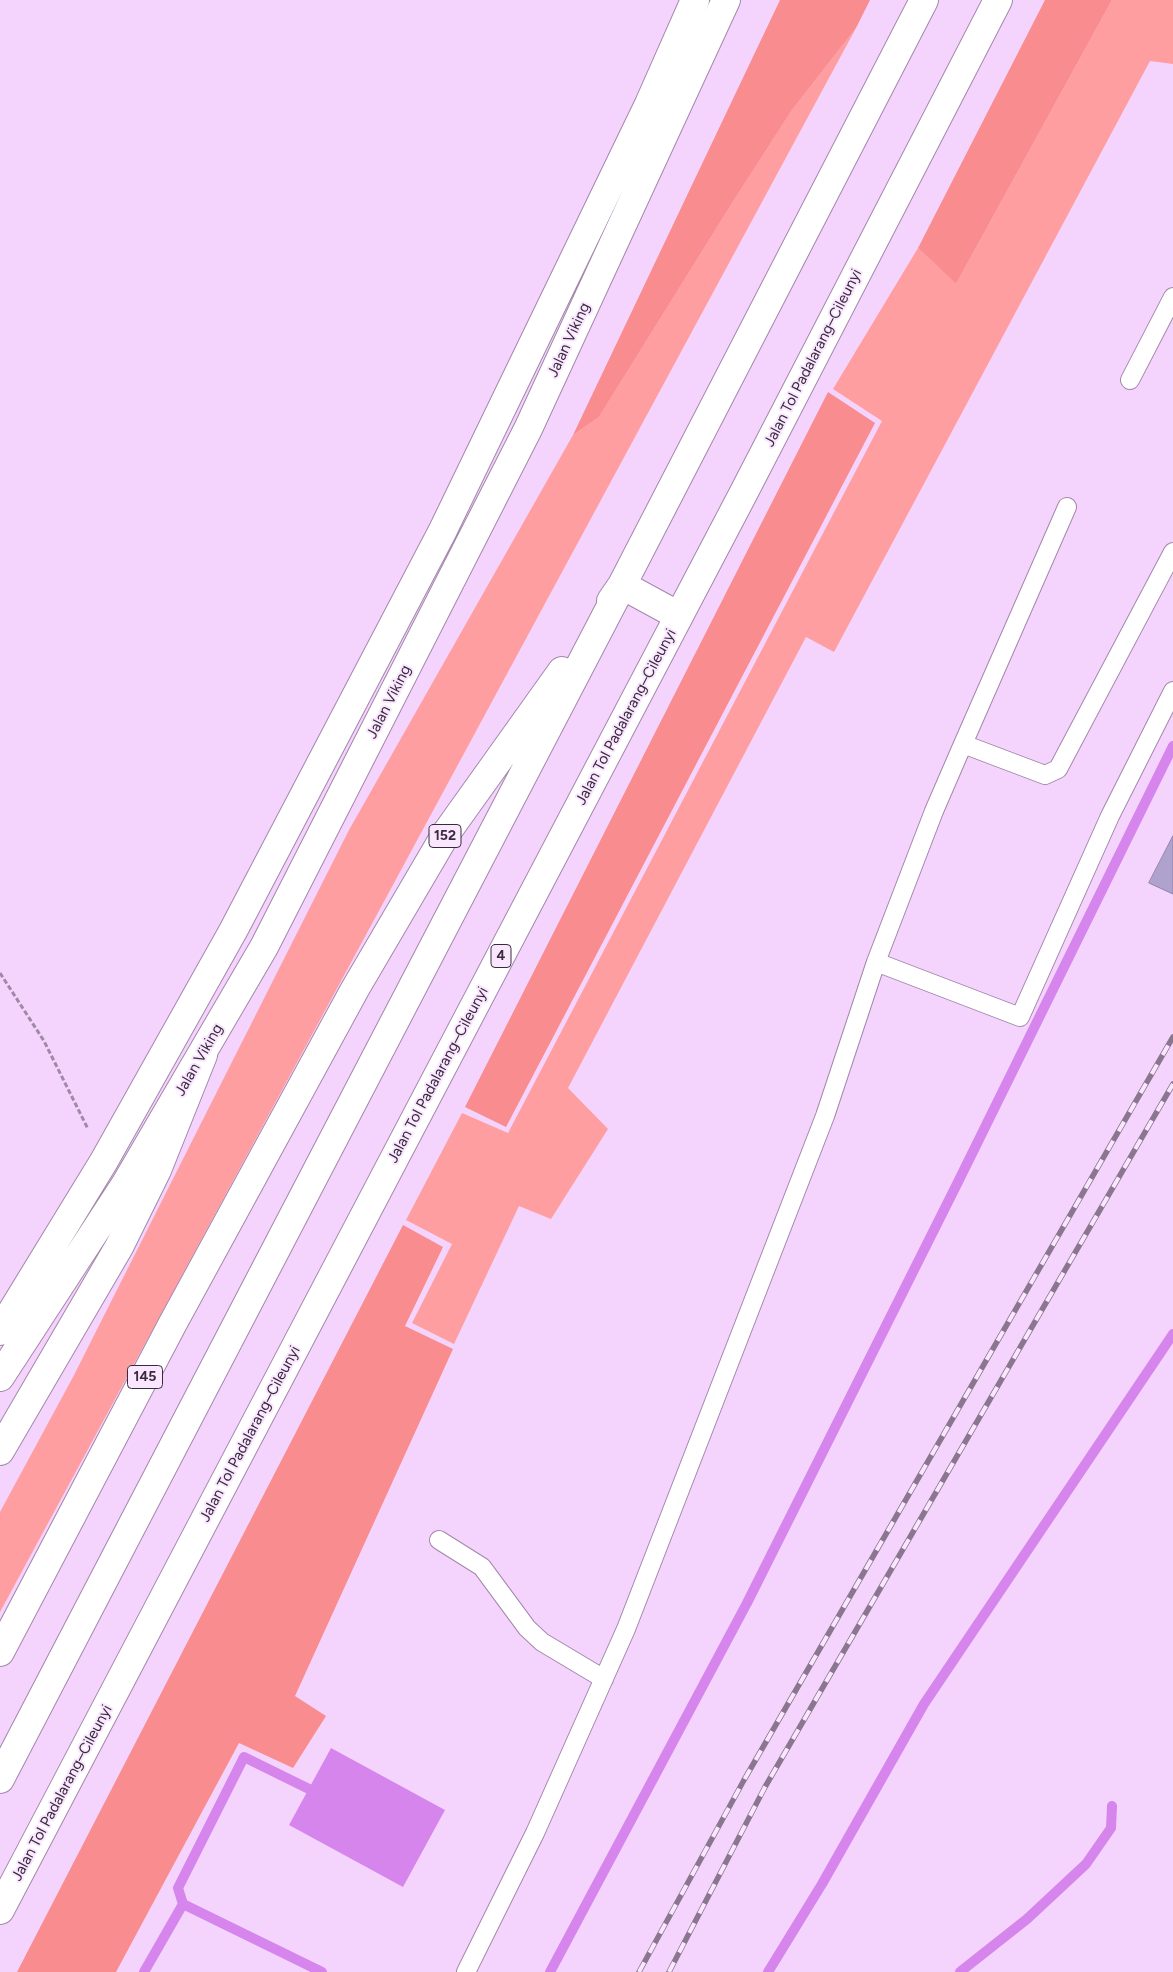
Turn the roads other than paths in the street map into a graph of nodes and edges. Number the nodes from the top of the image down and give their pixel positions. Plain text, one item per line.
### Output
1 (695, 0) edge
2 (726, 0) edge
3 (924, 0) edge
4 (998, 0) edge
5 (1173, 297) edge
6 (1130, 380) dead end
7 (1067, 507) dead end
8 (1173, 552) edge
9 (622, 586) junction
10 (679, 616) junction
11 (1173, 692) edge
12 (963, 744) junction
13 (876, 962) junction
14 (203, 1055) junction
15 (293, 1103) joint
16 (0, 1331) edge
17 (0, 1377) edge
18 (0, 1452) edge
19 (438, 1540) dead end
20 (0, 1652) edge
21 (604, 1679) junction
22 (0, 1779) edge
23 (0, 1910) edge
24 (466, 1972) edge

1 - 16 main road, Jalan Viking
2 - 14 main road, Jalan Viking
3 - 9 main road
4 - 10 main road, Jalan Tol Padalarang–Cileunyi / 4
5 - 6 lane
7 - 12 lane
8 - 12 lane
9 - 10 main road
9 - 15 main road, 152
9 - 22 main road
10 - 23 main road, Jalan Tol Padalarang–Cileunyi / 4
11 - 13 lane
12 - 13 lane
13 - 21 lane
14 - 17 main road, Jalan Viking
14 - 18 main road
15 - 20 main road, 145
19 - 21 lane
21 - 24 lane

